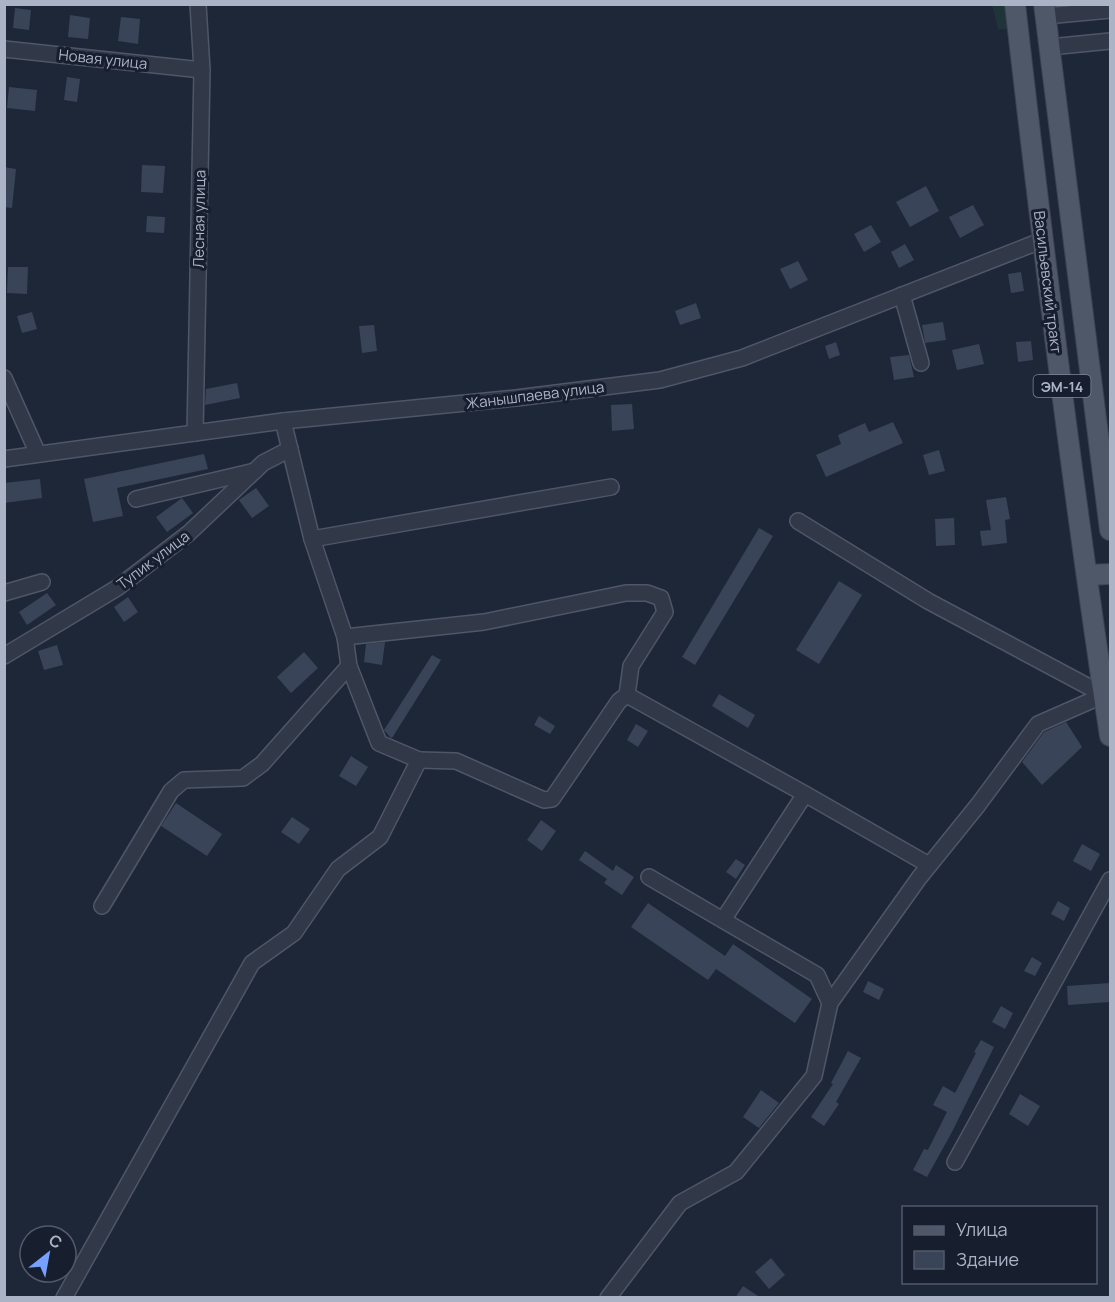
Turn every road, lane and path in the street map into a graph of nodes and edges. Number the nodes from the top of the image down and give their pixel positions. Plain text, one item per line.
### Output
1 (198, 4) edge
2 (1016, 4) edge
3 (1045, 10) edge
4 (1110, 10) edge
5 (1110, 40) edge
6 (1050, 47) junction
7 (4, 50) edge
8 (202, 69) junction
9 (1043, 240) junction
10 (902, 296) junction
11 (921, 363) dead end
12 (4, 378) edge
13 (283, 421) junction
14 (195, 433) junction
15 (290, 449) junction
16 (38, 454) junction
17 (4, 459) edge
18 (255, 471) junction
19 (611, 487) dead end
20 (136, 499) dead end
21 (798, 521) dead end
22 (1110, 524) edge
23 (1081, 527) junction
24 (1110, 530) edge
25 (312, 539) junction
26 (1110, 574) edge
27 (1087, 575) junction
28 (42, 582) dead end
29 (4, 593) edge
30 (345, 637) junction
31 (4, 656) edge
32 (349, 666) junction
33 (627, 695) junction
34 (1104, 695) junction
35 (1110, 736) edge
36 (419, 760) junction
37 (805, 794) junction
38 (929, 866) junction
39 (650, 878) dead end
40 (1110, 880) edge
41 (102, 906) dead end
42 (723, 920) junction
43 (830, 1003) junction
44 (955, 1162) dead end
45 (64, 1298) edge
46 (608, 1298) edge

1 - 8 street, Лесная улица
2 - 9 main road, Васильевский тракт / ЭМ-14
3 - 4 street
3 - 6 main road, Васильевский тракт / ЭМ-14
5 - 6 street
6 - 22 main road, Васильевский тракт / ЭМ-14
7 - 8 street, Новая улица
8 - 14 street, Лесная улица
9 - 10 street, Жанышпаева улица
9 - 23 main road, Васильевский тракт / ЭМ-14
10 - 11 street
10 - 13 street, Жанышпаева улица
12 - 16 street
13 - 14 street, Жанышпаева улица
13 - 15 street
14 - 16 street, Жанышпаева улица
15 - 18 street, Тупик улица
15 - 25 street
16 - 17 street, Жанышпаева улица
18 - 20 street
18 - 31 street, Тупик улица
19 - 25 street
21 - 34 street
22 - 23 main road
22 - 24 main road, Васильевский тракт / ЭМ-14
23 - 27 main road, Васильевский тракт / ЭМ-14
25 - 30 street
26 - 27 main road
27 - 34 main road, Васильевский тракт / ЭМ-14
28 - 29 street
30 - 32 street
30 - 33 street
32 - 36 street
32 - 41 street
33 - 36 street
33 - 37 street
34 - 35 main road, Васильевский тракт / ЭМ-14
34 - 38 street
36 - 45 street
37 - 38 street
37 - 42 street
38 - 43 street
39 - 42 street
40 - 44 street
42 - 43 street
43 - 46 street

